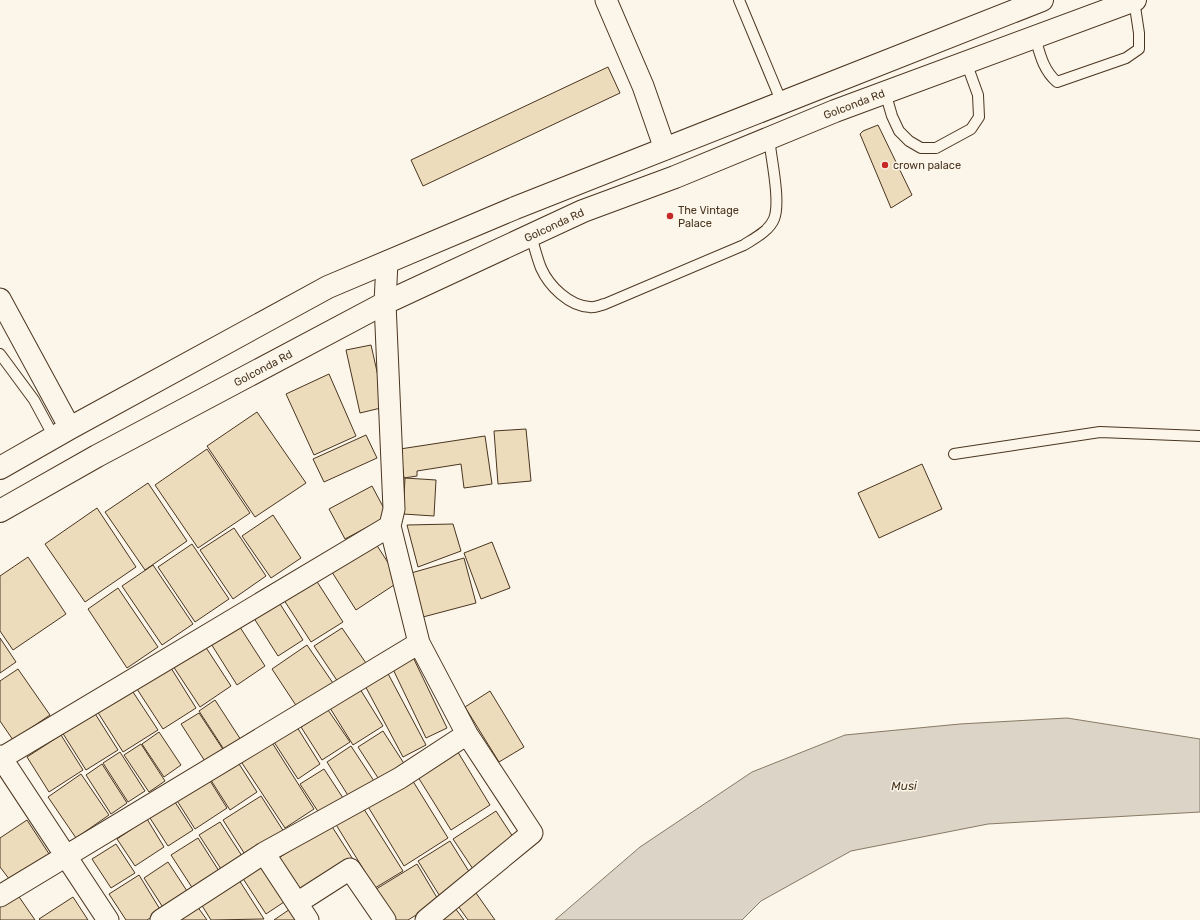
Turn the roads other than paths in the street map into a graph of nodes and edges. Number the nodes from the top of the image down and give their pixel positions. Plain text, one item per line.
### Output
1 (606, 0) edge
2 (739, 0) edge
3 (1042, 0) edge
4 (1134, 0) edge
5 (1035, 37) junction
6 (966, 62) junction
7 (885, 92) junction
8 (782, 103) junction
9 (769, 138) junction
10 (665, 149) junction
11 (531, 235) junction
12 (387, 262) junction
13 (0, 299) edge
14 (385, 303) junction
15 (0, 354) edge
16 (62, 433) junction
17 (1200, 436) edge
18 (954, 454) dead end
19 (0, 468) edge
20 (0, 511) edge
21 (390, 526) junction
22 (419, 643) junction
23 (467, 734) junction
24 (0, 758) edge
25 (264, 853) junction
26 (67, 857) junction
27 (0, 896) edge
28 (297, 903) junction
29 (108, 920) edge
30 (161, 920) edge
31 (308, 920) edge
32 (385, 920) edge
33 (426, 920) edge

1 - 10 street
2 - 8 lane
3 - 8 main road
4 - 5 main road, Golconda Rd
4 - 5 lane
5 - 6 main road, Golconda Rd
6 - 7 main road, Golconda Rd
6 - 7 lane
7 - 9 main road, Golconda Rd
8 - 10 main road
9 - 11 main road, Golconda Rd
9 - 11 lane
10 - 12 main road
11 - 14 main road, Golconda Rd
12 - 14 street
12 - 16 main road
13 - 16 street
14 - 20 main road, Golconda Rd
14 - 21 street
15 - 16 lane
16 - 19 main road
17 - 18 lane
21 - 22 street
21 - 24 street
22 - 23 street
22 - 26 street
23 - 25 street
23 - 33 street
24 - 26 street
25 - 28 street
25 - 30 street
26 - 27 street
26 - 29 street
28 - 31 street
28 - 32 street

